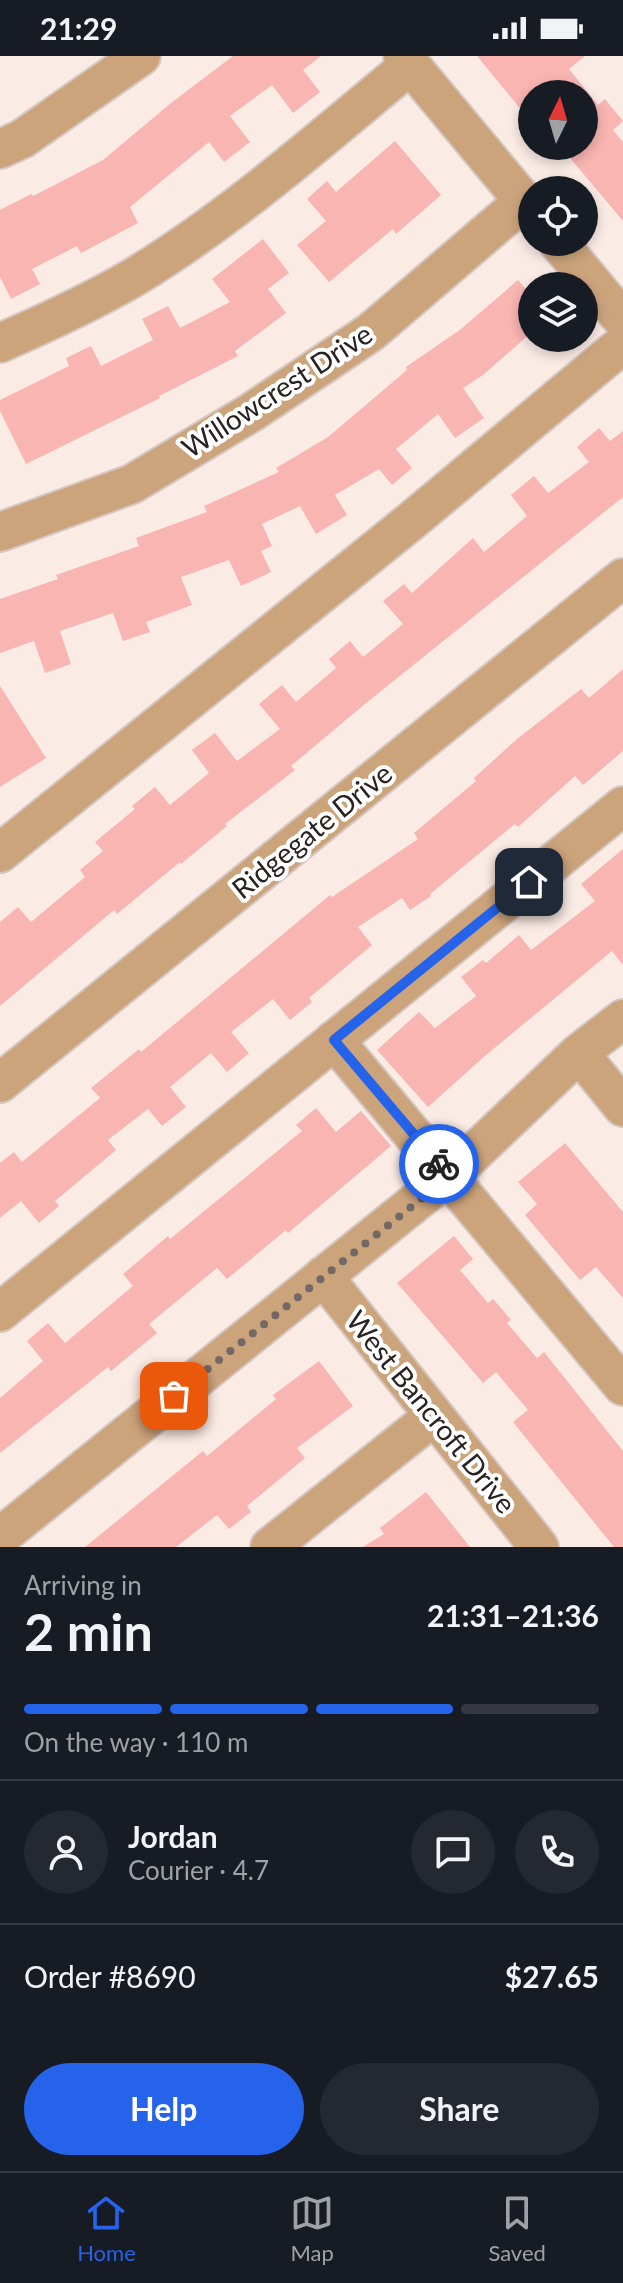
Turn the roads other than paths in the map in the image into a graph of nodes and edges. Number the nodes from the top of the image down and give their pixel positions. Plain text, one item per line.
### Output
1 (132, 59) edge
2 (406, 60) edge
3 (0, 149) edge
4 (518, 194) edge
5 (518, 214) edge
6 (570, 256) edge
7 (623, 320) edge
8 (0, 343) edge
9 (623, 344) edge
10 (0, 532) edge
11 (623, 578) edge
12 (623, 806) edge
13 (0, 853) edge
14 (623, 1019) edge
15 (334, 1040) junction
16 (579, 1053) junction
17 (0, 1083) edge
18 (623, 1107) edge
19 (450, 1176) junction
20 (323, 1276) junction
21 (0, 1312) edge
22 (623, 1386) edge
23 (434, 1416) junction
24 (0, 1537) edge
25 (270, 1547) edge
26 (539, 1547) edge

1 - 3 street
2 - 4 street
2 - 8 street
5 - 10 street, Willowcrest Drive
6 - 7 street
9 - 13 street
11 - 17 street, Ridgegate Drive
12 - 15 street
14 - 16 street
15 - 19 street
15 - 21 street
16 - 18 street
16 - 19 street
19 - 20 street
19 - 22 street
20 - 23 street, West Bancroft Drive
20 - 24 street
23 - 25 street
23 - 26 street, West Bancroft Drive

